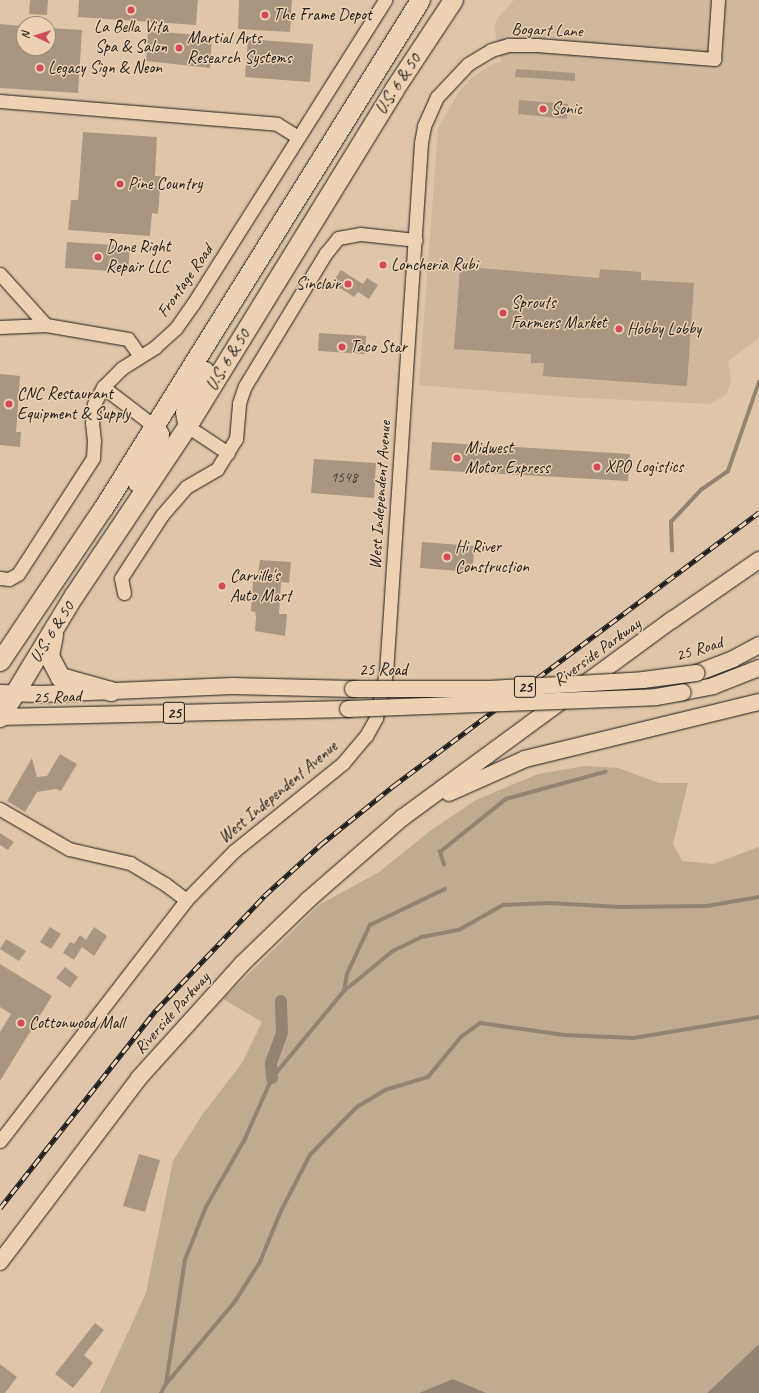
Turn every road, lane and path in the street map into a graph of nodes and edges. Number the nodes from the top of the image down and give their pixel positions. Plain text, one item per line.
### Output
1 (385, 0) edge
2 (420, 0) edge
3 (453, 0) edge
4 (718, 0) edge
5 (0, 101) edge
6 (298, 137) junction
7 (288, 214) junction
8 (416, 240) junction
9 (0, 274) edge
10 (46, 325) junction
11 (0, 327) edge
12 (140, 356) junction
13 (103, 387) junction
14 (154, 426) junction
15 (187, 426) junction
16 (228, 453) junction
17 (108, 546) junction
18 (759, 560) edge
19 (0, 578) edge
20 (124, 593) dead end
21 (74, 595) junction
22 (759, 644) edge
23 (0, 661) edge
24 (759, 668) edge
25 (111, 691) junction
26 (7, 693) edge
27 (759, 702) edge
28 (0, 717) edge
29 (0, 809) edge
30 (402, 818) junction
31 (186, 900) junction
32 (0, 1141) edge
33 (0, 1262) edge

1 - 6 street, Frontage Road
2 - 7 highway, U.S. 6 & 50
3 - 15 highway, U.S. 6 & 50
4 - 8 street, Bogart Lane
5 - 6 street
6 - 12 street, Frontage Road
7 - 14 highway, U.S. 6 & 50
7 - 15 highway
8 - 16 street
8 - 31 street, West Independent Avenue
9 - 10 street
10 - 11 street
10 - 12 street
12 - 13 street, Frontage Road
13 - 14 street
13 - 19 street, Frontage Road
14 - 17 highway
14 - 23 highway, U.S. 6 & 50
15 - 16 street
15 - 17 highway, U.S. 6 & 50
16 - 20 street
17 - 21 highway, U.S. 6 & 50
18 - 30 main road, Riverside Parkway
21 - 25 highway
21 - 26 highway, U.S. 6 & 50
22 - 25 main road, 25 Road / 25, bridge
24 - 28 main road, 25 Road / 25, bridge
25 - 26 main road, 25 Road / 25
26 - 28 highway, U.S. 6 & 50
27 - 30 main road, Riverside Parkway
29 - 31 street
30 - 33 main road, Riverside Parkway
31 - 32 street, West Independent Avenue

